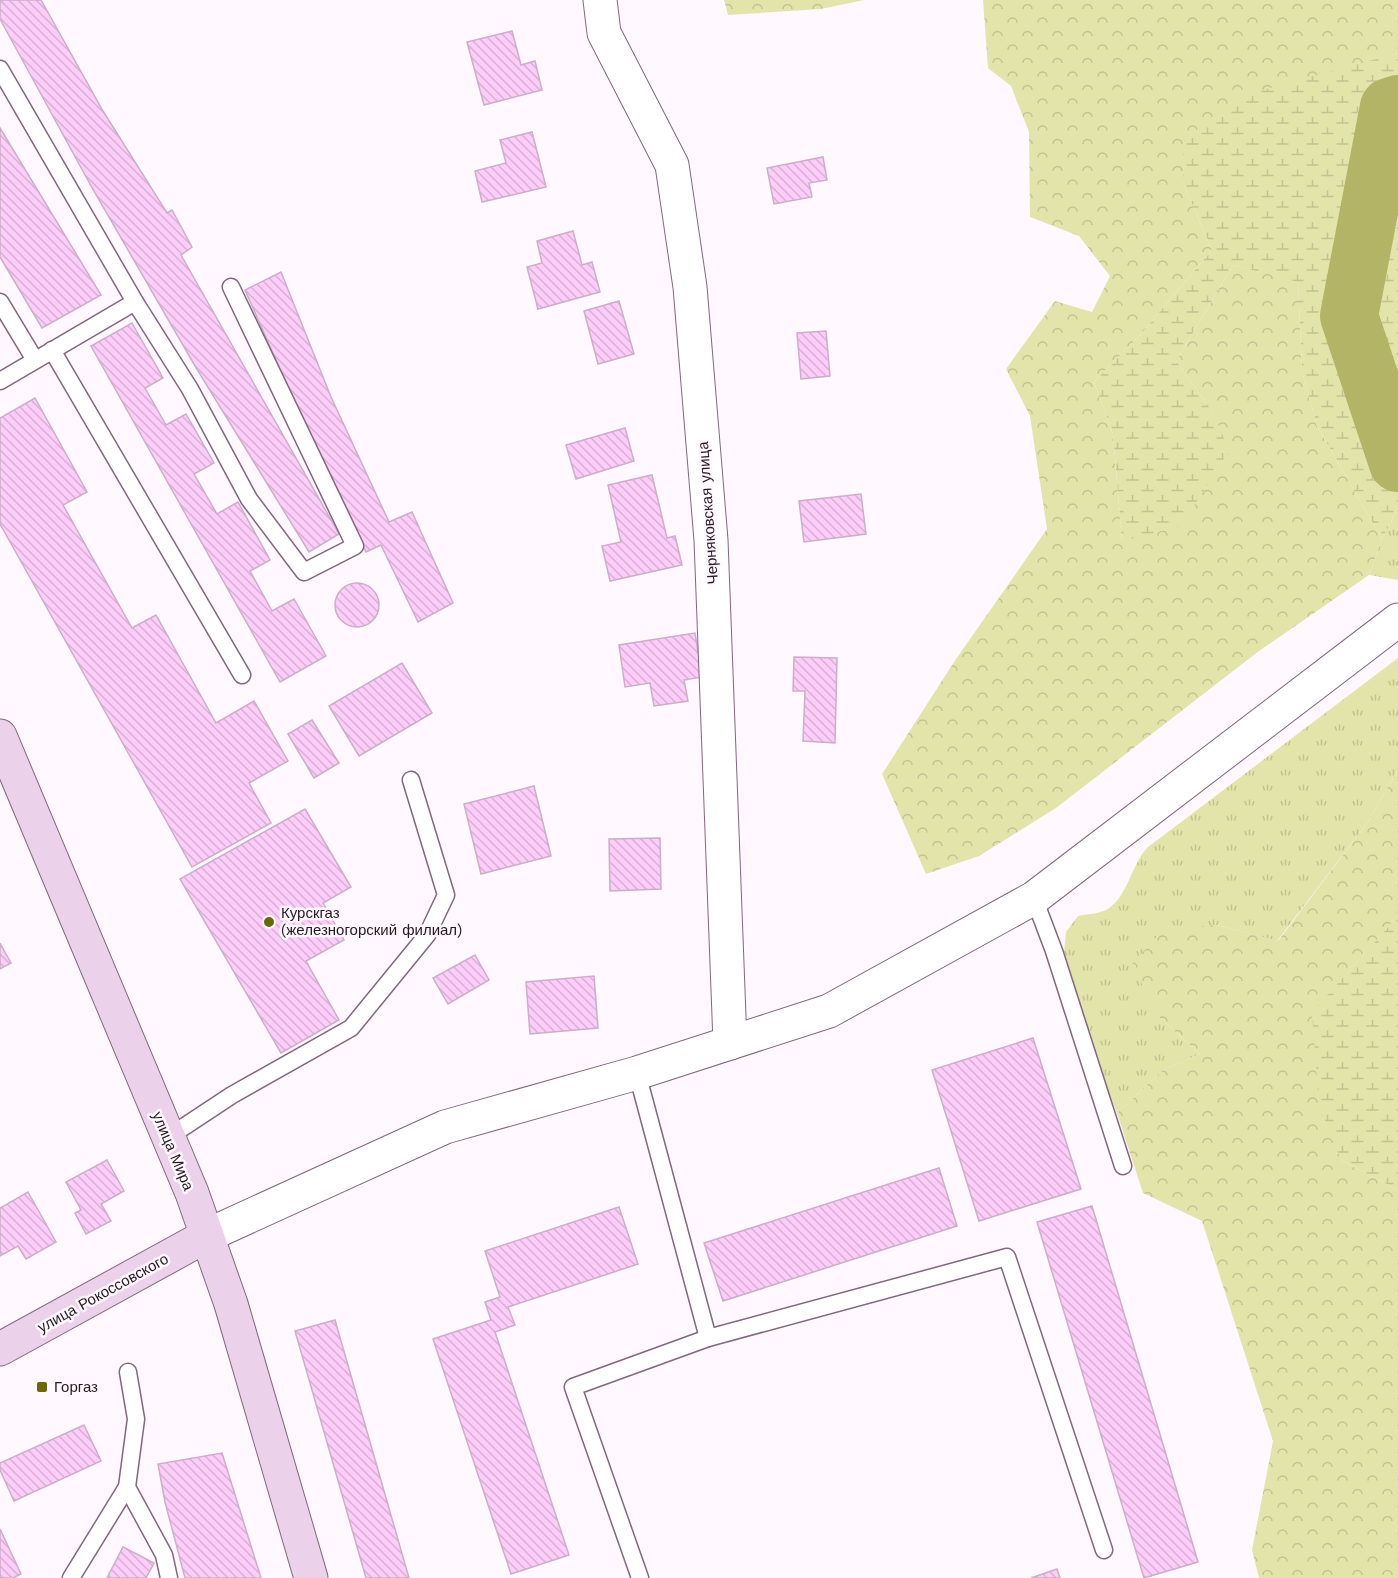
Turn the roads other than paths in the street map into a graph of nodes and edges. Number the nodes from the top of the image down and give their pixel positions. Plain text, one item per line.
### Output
1 (600, 0) edge
2 (0, 69) edge
3 (231, 287) dead end
4 (0, 302) edge
5 (135, 302) junction
6 (52, 350) junction
7 (35, 360) junction
8 (0, 381) edge
9 (1398, 620) edge
10 (242, 675) dead end
11 (0, 736) edge
12 (411, 780) dead end
13 (1034, 898) junction
14 (730, 1043) junction
15 (637, 1073) junction
16 (167, 1138) junction
17 (1123, 1166) dead end
18 (206, 1236) junction
19 (708, 1338) junction
20 (0, 1349) edge
21 (128, 1372) dead end
22 (127, 1487) junction
23 (1104, 1551) dead end
24 (71, 1578) edge
25 (169, 1578) edge
26 (311, 1578) edge
27 (640, 1578) edge

1 - 14 street, Черняковская улица
2 - 5 lane
3 - 5 lane
4 - 7 lane
5 - 6 lane
6 - 7 lane
6 - 10 lane
7 - 8 lane
9 - 13 street
11 - 16 main road, улица Мира
12 - 16 lane
13 - 14 street
13 - 17 lane
14 - 15 street
15 - 18 street
15 - 19 lane
16 - 18 main road, улица Мира
18 - 20 main road, улица Рокоссовского
18 - 26 main road, улица Мира
19 - 23 lane
19 - 27 lane
21 - 22 lane
22 - 24 lane
22 - 25 lane

